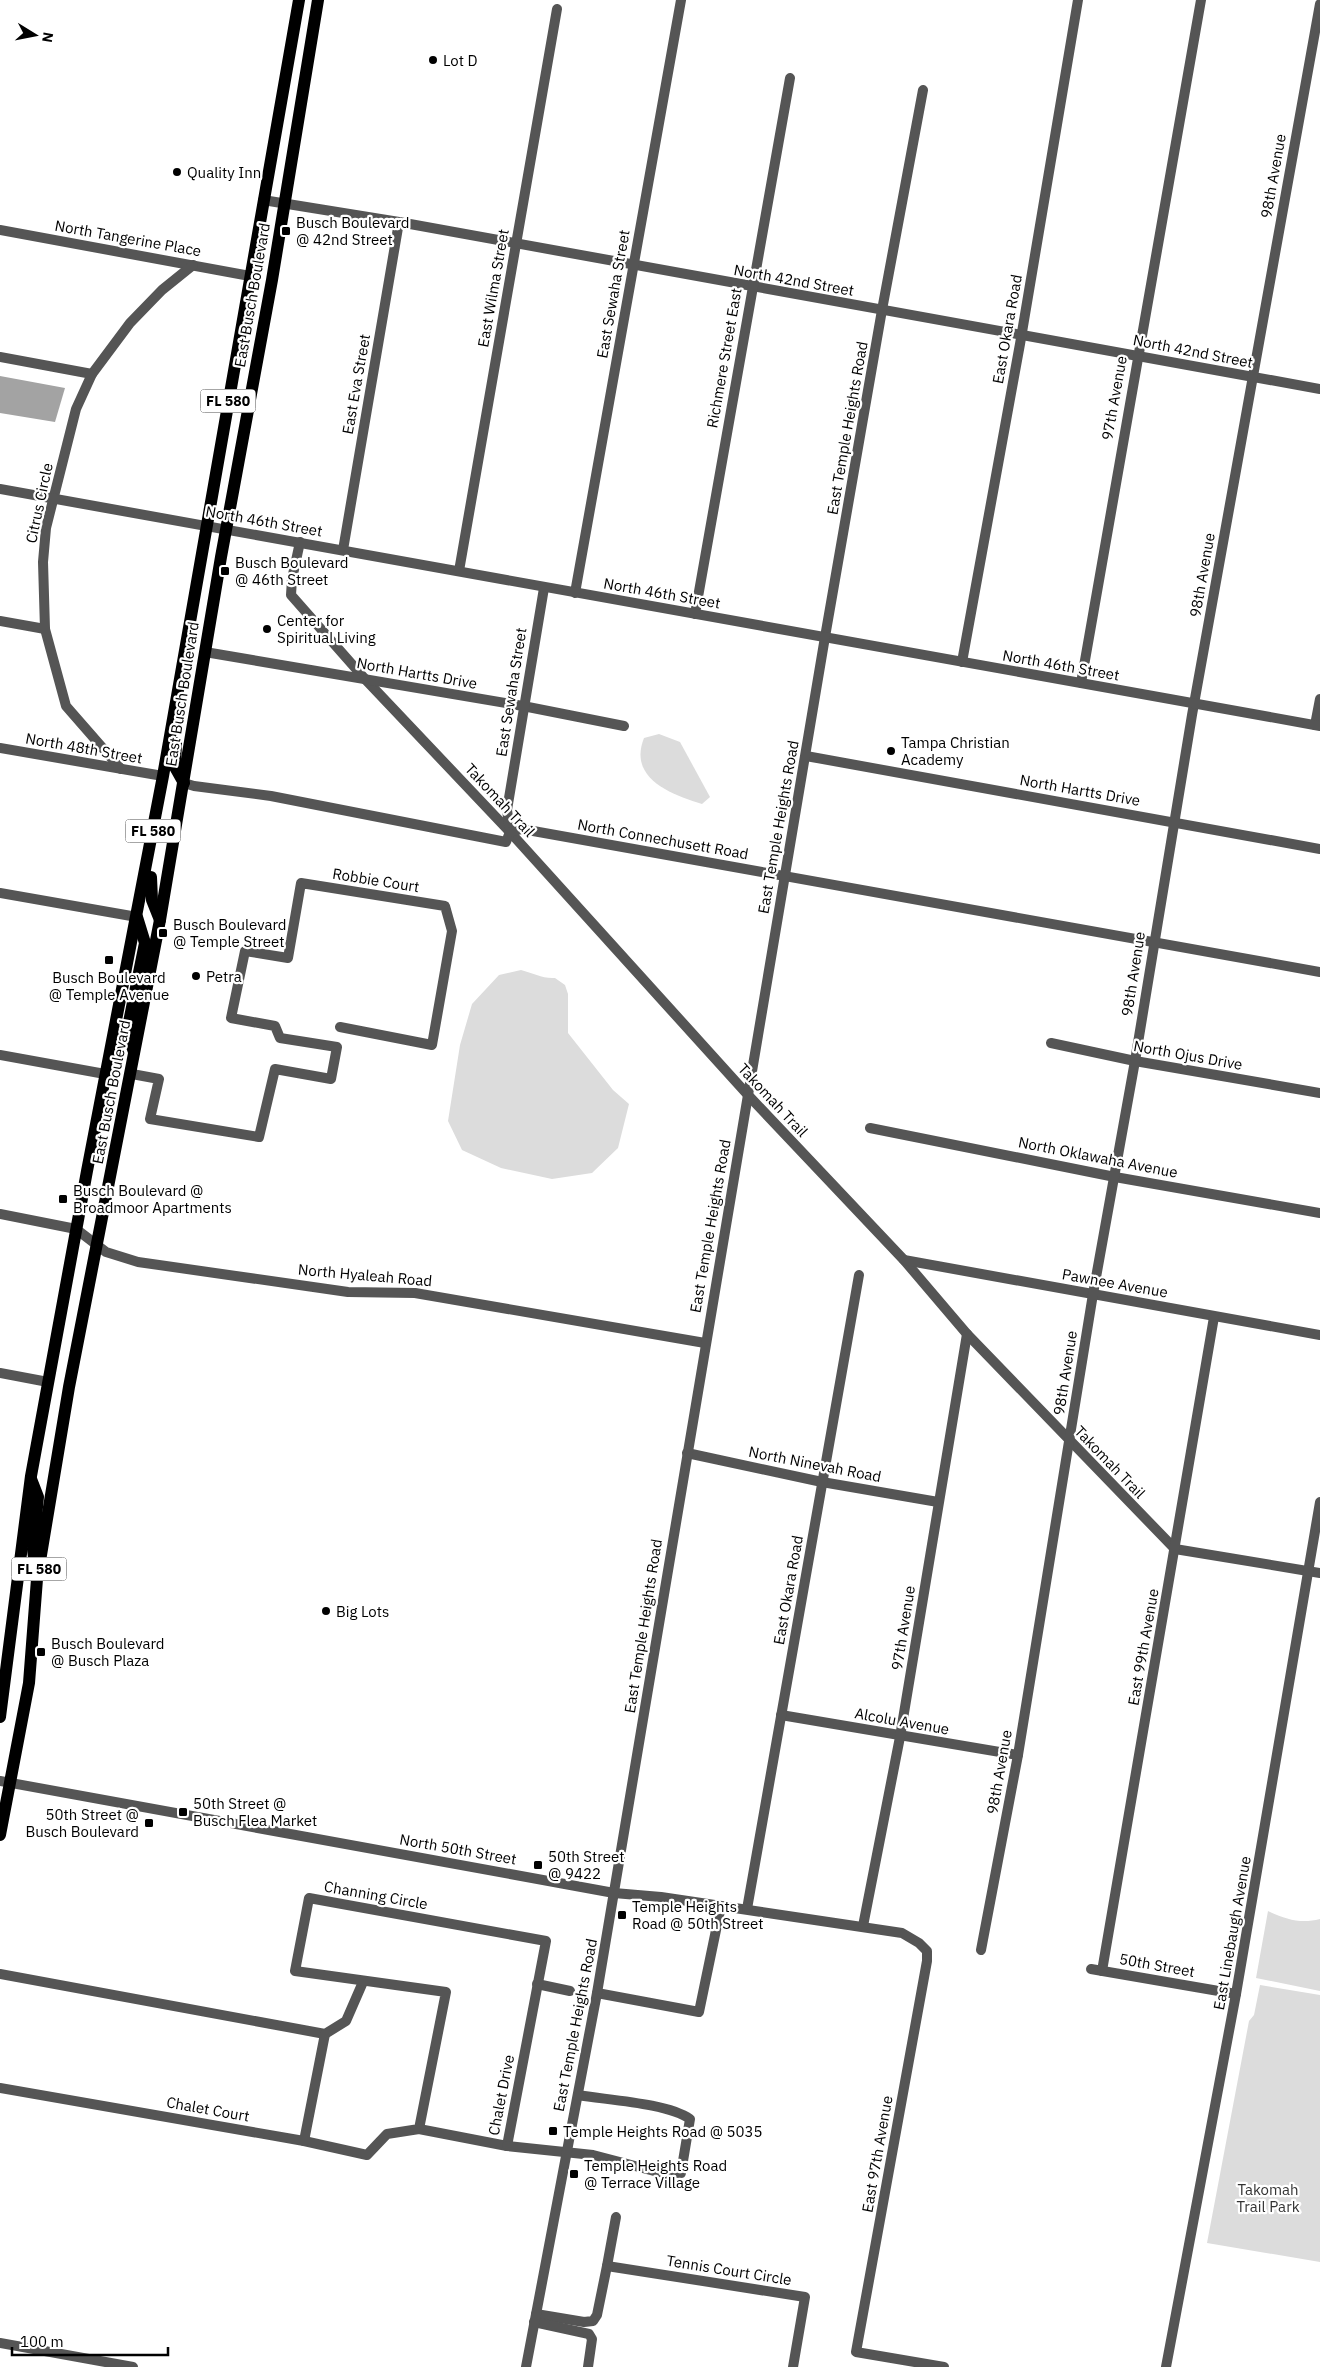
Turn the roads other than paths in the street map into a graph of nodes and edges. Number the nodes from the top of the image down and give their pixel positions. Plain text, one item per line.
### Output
1 (299, 0) edge
2 (318, 0) edge
3 (681, 0) edge
4 (1078, 0) edge
5 (1201, 0) edge
6 (1320, 4) edge
7 (556, 9) dead end
8 (790, 78) dead end
9 (924, 90) dead end
10 (263, 200) junction
11 (284, 203) junction
12 (399, 222) junction
13 (0, 230) edge
14 (516, 244) junction
15 (193, 265) junction
16 (634, 266) junction
17 (250, 276) junction
18 (752, 288) junction
19 (882, 310) junction
20 (1021, 336) junction
21 (1137, 355) junction
22 (0, 357) edge
23 (92, 374) junction
24 (1252, 378) junction
25 (1320, 389) edge
26 (0, 489) edge
27 (54, 498) junction
28 (205, 526) junction
29 (226, 529) junction
30 (300, 542) junction
31 (343, 550) junction
32 (459, 571) junction
33 (544, 588) junction
34 (575, 593) junction
35 (695, 614) junction
36 (0, 621) edge
37 (45, 629) junction
38 (825, 637) junction
39 (205, 652) junction
40 (962, 662) junction
41 (180, 675) junction
42 (365, 679) junction
43 (1081, 684) junction
44 (1320, 699) edge
45 (1195, 704) junction
46 (523, 706) junction
47 (1318, 725) edge
48 (624, 726) dead end
49 (0, 748) edge
50 (806, 756) junction
51 (121, 770) junction
52 (163, 776) junction
53 (184, 783) junction
54 (159, 799) junction
55 (1174, 822) junction
56 (510, 832) junction
57 (1320, 849) edge
58 (784, 876) junction
59 (0, 892) edge
60 (137, 917) junction
61 (160, 920) junction
62 (1153, 942) junction
63 (1320, 972) edge
64 (340, 1028) dead end
65 (1051, 1043) dead end
66 (0, 1055) edge
67 (135, 1055) junction
68 (1135, 1061) junction
69 (106, 1074) junction
70 (132, 1074) junction
71 (1320, 1093) edge
72 (747, 1094) junction
73 (870, 1128) dead end
74 (1115, 1177) junction
75 (1320, 1213) edge
76 (0, 1214) edge
77 (76, 1229) junction
78 (96, 1246) junction
79 (904, 1260) junction
80 (859, 1275) dead end
81 (1093, 1294) junction
82 (1214, 1317) junction
83 (967, 1334) junction
84 (1320, 1335) edge
85 (705, 1343) junction
86 (0, 1373) edge
87 (48, 1382) junction
88 (1069, 1442) junction
89 (687, 1453) junction
90 (30, 1476) junction
91 (822, 1482) junction
92 (938, 1502) junction
93 (1320, 1502) edge
94 (1175, 1549) junction
95 (1309, 1571) junction
96 (1320, 1573) edge
97 (1320, 1578) edge
98 (37, 1579) junction
99 (782, 1714) junction
100 (0, 1717) edge
101 (900, 1737) junction
102 (1018, 1756) junction
103 (5, 1782) edge
104 (0, 1836) edge
105 (614, 1893) junction
106 (721, 1906) junction
107 (747, 1909) junction
108 (864, 1926) junction
109 (981, 1950) dead end
110 (927, 1961) joint
111 (1096, 1970) joint
112 (3, 1974) edge
113 (362, 1982) junction
114 (537, 1984) junction
115 (570, 1991) dead end
116 (597, 1993) junction
117 (1236, 1994) junction
118 (325, 2034) junction
119 (0, 2088) edge
120 (578, 2095) junction
121 (419, 2129) junction
122 (304, 2141) junction
123 (507, 2146) junction
124 (566, 2153) junction
125 (616, 2216) dead end
126 (607, 2266) junction
127 (535, 2318) junction
128 (0, 2343) edge
129 (133, 2367) edge
130 (526, 2367) edge
131 (588, 2367) edge
132 (792, 2367) edge
133 (944, 2367) edge
134 (1166, 2367) edge

1 - 10 main road, East Busch Boulevard / FL 580
2 - 11 main road, East Busch Boulevard / FL 580
3 - 16 street, East Sewaha Street
4 - 20 street, East Okara Road
5 - 21 street, 97th Avenue
6 - 24 street, 98th Avenue
7 - 14 street, East Wilma Street
8 - 18 street, Richmere Street East
9 - 19 street, East Temple Heights Road
10 - 11 street, North 42nd Street
10 - 17 main road, East Busch Boulevard / FL 580
11 - 12 street, North 42nd Street
11 - 29 main road, East Busch Boulevard / FL 580
12 - 14 street, North 42nd Street
12 - 31 street, East Eva Street
13 - 15 street, North Tangerine Place
14 - 16 street, North 42nd Street
14 - 32 street, East Wilma Street
15 - 17 street, North Tangerine Place
15 - 23 street, Citrus Circle
16 - 18 street, North 42nd Street
16 - 34 street, East Sewaha Street
17 - 28 main road, East Busch Boulevard / FL 580
18 - 19 street, North 42nd Street
18 - 35 street, Richmere Street East
19 - 20 street, North 42nd Street
19 - 38 street, East Temple Heights Road
20 - 21 street, North 42nd Street
20 - 40 street, East Okara Road
21 - 24 street, North 42nd Street
21 - 43 street, 97th Avenue
22 - 23 street
23 - 27 street, Citrus Circle
24 - 25 street, North 42nd Street
24 - 45 street, 98th Avenue
26 - 27 street, North 46th Street
27 - 28 street, North 46th Street
27 - 37 street, Citrus Circle
28 - 29 street, North 46th Street
28 - 41 main road, East Busch Boulevard / FL 580
29 - 30 street, North 46th Street
29 - 39 main road, East Busch Boulevard / FL 580
30 - 31 street, North 46th Street
30 - 42 street, Takomah Trail
31 - 32 street, North 46th Street
32 - 33 street, North 46th Street
33 - 34 street, North 46th Street
33 - 46 street, East Sewaha Street
34 - 35 street, North 46th Street
35 - 38 street, North 46th Street
36 - 37 street
37 - 51 street, Citrus Circle
38 - 40 street, North 46th Street
38 - 50 street, East Temple Heights Road
39 - 42 street, North Hartts Drive
39 - 53 main road, East Busch Boulevard / FL 580
40 - 43 street, North 46th Street
41 - 52 main road, East Busch Boulevard / FL 580
41 - 53 main road
42 - 46 street, North Hartts Drive
42 - 56 street, Takomah Trail
43 - 45 street, North 46th Street
44 - 47 street
45 - 47 street, North 46th Street
45 - 55 street, 98th Avenue
46 - 48 street, North Hartts Drive
46 - 56 street, East Sewaha Street
49 - 51 street, North 48th Street
50 - 55 street, North Hartts Drive
50 - 58 street, East Temple Heights Road
51 - 52 street, North 48th Street
52 - 54 main road, East Busch Boulevard / FL 580
53 - 56 street, North Connechusett Road
53 - 61 main road, East Busch Boulevard / FL 580
54 - 60 main road, East Busch Boulevard / FL 580
54 - 61 main road
55 - 57 street, North Hartts Drive
55 - 62 street, 98th Avenue
56 - 58 street, North Connechusett Road
56 - 72 street, Takomah Trail
58 - 62 street, North Connechusett Road
58 - 72 street, East Temple Heights Road
59 - 60 street
60 - 67 main road
60 - 69 main road, East Busch Boulevard / FL 580
61 - 67 main road, East Busch Boulevard / FL 580
62 - 63 street, North Connechusett Road
62 - 68 street, 98th Avenue
64 - 70 street, Robbie Court
65 - 68 street, North Ojus Drive
66 - 69 street
67 - 70 main road, East Busch Boulevard / FL 580
68 - 71 street, North Ojus Drive
68 - 74 street, 98th Avenue
69 - 77 main road, East Busch Boulevard / FL 580
70 - 78 main road, East Busch Boulevard / FL 580
72 - 79 street, Takomah Trail
72 - 85 street, East Temple Heights Road
73 - 74 street, North Oklawaha Avenue
74 - 75 street, North Oklawaha Avenue
74 - 81 street, 98th Avenue
76 - 77 street, North Hyaleah Road
77 - 78 street, North Hyaleah Road
77 - 87 main road, East Busch Boulevard / FL 580
78 - 85 street, North Hyaleah Road
78 - 98 main road, East Busch Boulevard / FL 580
79 - 81 street, Pawnee Avenue
79 - 83 street, Takomah Trail
80 - 91 street, East Okara Road
81 - 82 street, Pawnee Avenue
81 - 88 street, 98th Avenue
82 - 84 street, Pawnee Avenue
82 - 94 street, East 99th Avenue
83 - 88 street, Takomah Trail
83 - 92 street, 97th Avenue
85 - 89 street, East Temple Heights Road
86 - 87 street
87 - 90 main road, East Busch Boulevard / FL 580
88 - 94 street, Takomah Trail
88 - 102 street, 98th Avenue
89 - 91 street, North Ninevah Road
89 - 105 street, East Temple Heights Road
90 - 98 main road
90 - 100 main road, East Busch Boulevard / FL 580
91 - 92 street, North Ninevah Road
91 - 99 street, East Okara Road
92 - 101 street, 97th Avenue
93 - 95 street, East Linebaugh Avenue
94 - 95 street
94 - 111 street, East 99th Avenue
95 - 96 street
95 - 97 street
95 - 117 street, East Linebaugh Avenue
98 - 103 main road, East Busch Boulevard / FL 580
99 - 101 street, Alcolu Avenue
99 - 107 street, East Okara Road
101 - 102 street, Alcolu Avenue
101 - 108 street, 97th Avenue
102 - 109 street, 98th Avenue
103 - 104 main road, East Busch Boulevard / FL 580
103 - 105 street, North 50th Street
105 - 106 street, North 50th Street
105 - 116 street, East Temple Heights Road
106 - 107 street, North 50th Street
106 - 116 street
107 - 108 street, North 50th Street
108 - 110 street, North 50th Street
110 - 133 street, East 97th Avenue
111 - 117 street, 50th Street
112 - 118 street
113 - 114 street, Channing Circle
113 - 118 street
113 - 121 street, Channing Circle
114 - 115 street
114 - 123 street, Chalet Drive
116 - 120 street, East Temple Heights Road
117 - 134 street, East Linebaugh Avenue
118 - 122 street
119 - 122 street, Chalet Court
120 - 124 street, East Temple Heights Road
120 - 124 street
121 - 122 street, Chalet Drive
121 - 123 street, Chalet Drive
123 - 124 street
124 - 127 street, East Temple Heights Road
125 - 126 street
126 - 127 street
126 - 132 street, Tennis Court Circle
127 - 130 street, East Temple Heights Road
127 - 131 street
128 - 129 street

